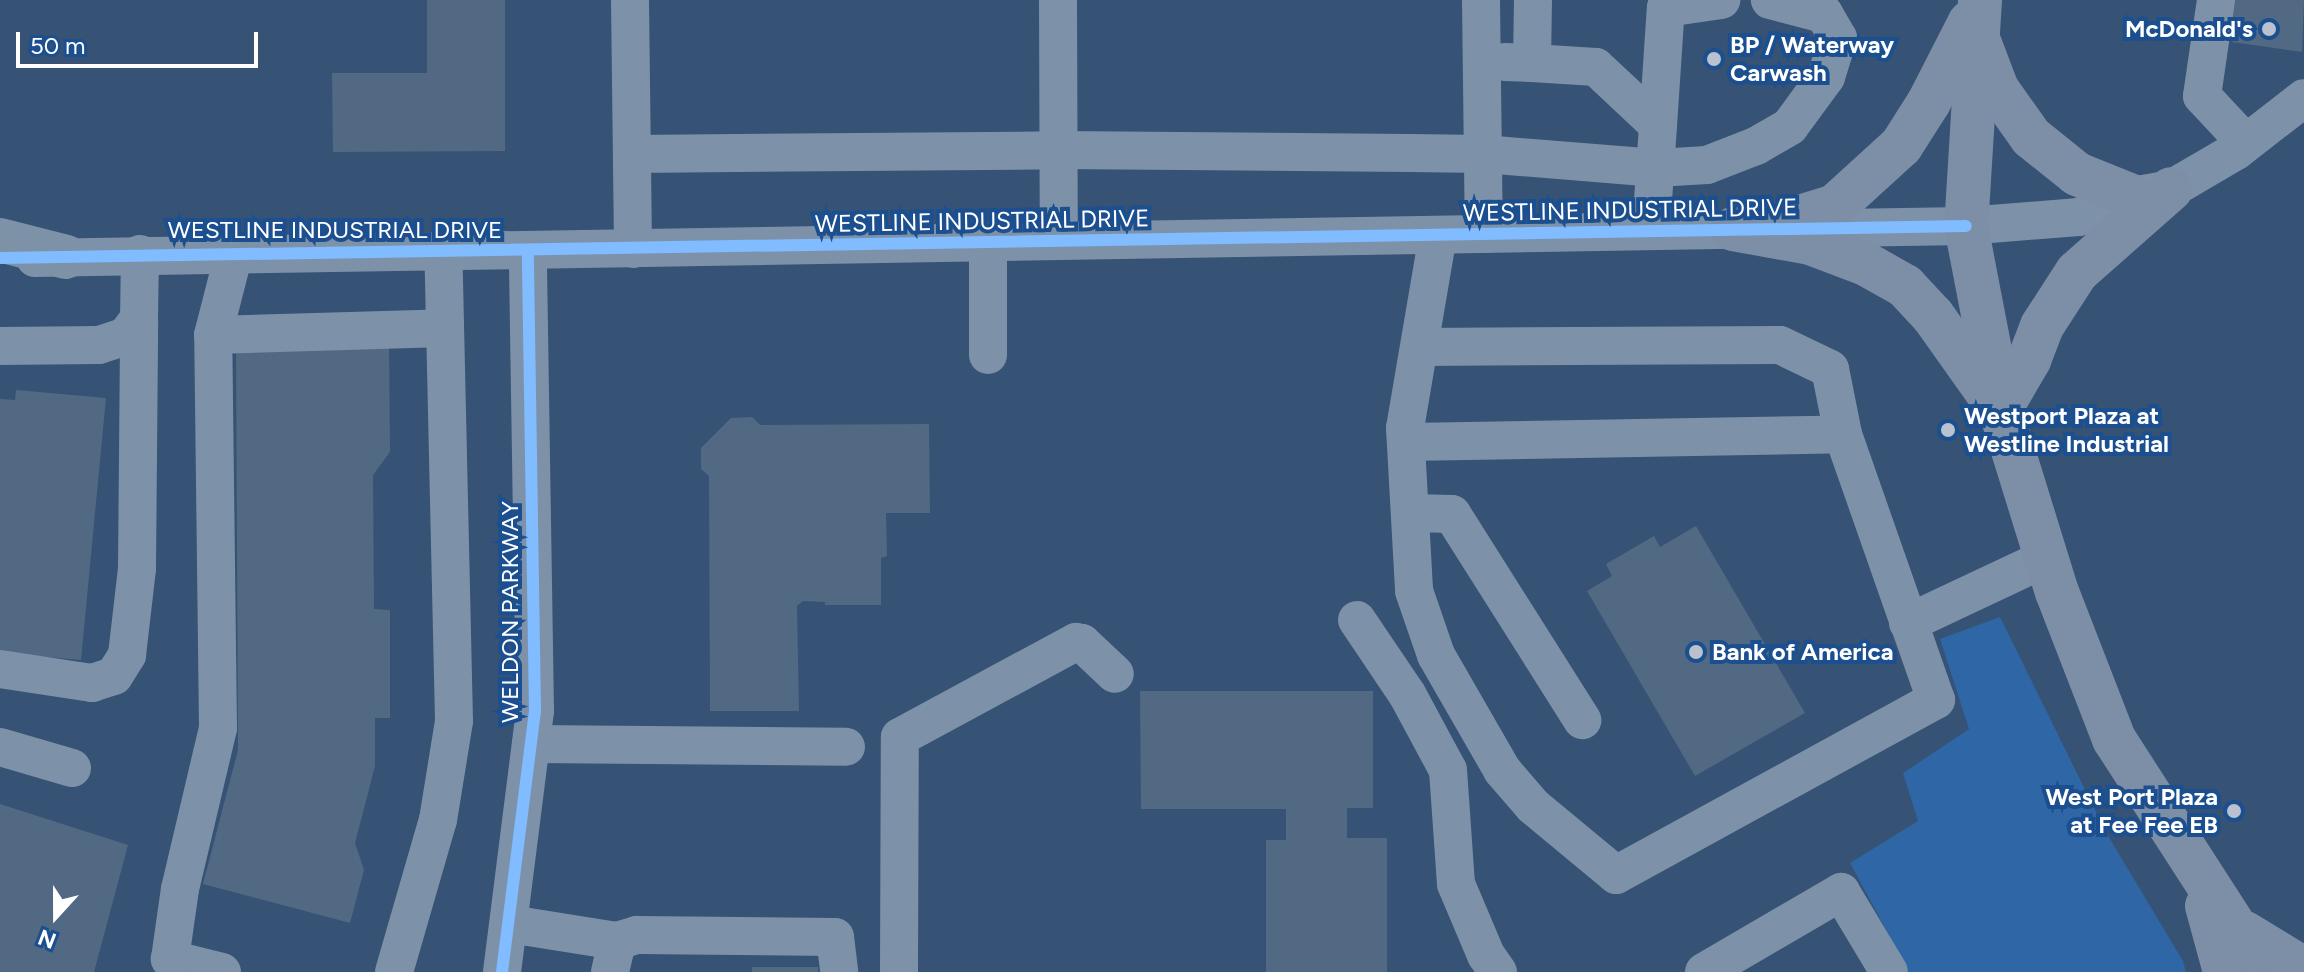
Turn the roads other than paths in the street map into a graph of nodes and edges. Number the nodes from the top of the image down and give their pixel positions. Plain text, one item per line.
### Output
1 (630, 0) edge
2 (1058, 0) edge
3 (1481, 0) edge
4 (1533, 0) edge
5 (1721, 0) edge
6 (1770, 0) edge
7 (2216, 0) edge
8 (1979, 13) edge
9 (1482, 62) junction
10 (1532, 63) junction
11 (2304, 98) edge
12 (1658, 125) junction
13 (2246, 143) junction
14 (1059, 150) junction
15 (632, 154) junction
16 (1483, 154) junction
17 (1656, 168) junction
18 (2152, 193) junction
19 (1966, 226) junction
20 (1746, 229) junction
21 (1651, 231) junction
22 (1484, 234) junction
23 (1438, 235) junction
24 (0, 240) edge
25 (1059, 241) junction
26 (988, 243) junction
27 (633, 249) junction
28 (443, 251) junction
29 (528, 251) junction
30 (234, 253) junction
31 (140, 254) junction
32 (66, 257) junction
33 (0, 258) edge
34 (139, 319) junction
35 (445, 328) junction
36 (213, 335) junction
37 (0, 346) edge
38 (1420, 347) junction
39 (988, 355) dead end
40 (2002, 413) junction
41 (1843, 434) junction
42 (1406, 442) junction
43 (1410, 513) junction
44 (2046, 558) junction
45 (1357, 620) dead end
46 (1908, 623) junction
47 (0, 669) edge
48 (1115, 674) dead end
49 (1582, 720) dead end
50 (531, 744) junction
51 (0, 747) edge
52 (846, 747) dead end
53 (72, 768) dead end
54 (2196, 869) junction
55 (510, 924) junction
56 (2234, 925) junction
57 (614, 956) edge
58 (168, 966) edge
59 (2304, 969) edge
60 (222, 972) edge
61 (394, 972) edge
62 (502, 972) edge
63 (839, 972) edge
64 (899, 972) edge
65 (1498, 972) edge
66 (1704, 972) edge
67 (1889, 972) edge
68 (2225, 972) edge
69 (2264, 972) edge

1 - 15 street
2 - 14 street
3 - 9 street
4 - 10 street
5 - 12 street
6 - 17 street
7 - 13 street
8 - 18 main road
8 - 19 main road
8 - 20 main road
9 - 10 street
9 - 16 street
10 - 12 street
11 - 13 street, WESTLINE INDUSTRIAL DRIVE
12 - 17 street
13 - 18 street, WESTLINE INDUSTRIAL DRIVE
14 - 15 street
14 - 16 street
14 - 25 street
15 - 27 street
16 - 17 street
16 - 22 street
17 - 21 street
18 - 19 street, WESTLINE INDUSTRIAL DRIVE
18 - 40 main road
19 - 20 street, WESTLINE INDUSTRIAL DRIVE
19 - 40 main road
20 - 21 street, WESTLINE INDUSTRIAL DRIVE
20 - 40 main road
21 - 22 street, WESTLINE INDUSTRIAL DRIVE
22 - 23 street, WESTLINE INDUSTRIAL DRIVE
23 - 25 street, WESTLINE INDUSTRIAL DRIVE
23 - 38 street
24 - 32 highway
25 - 26 street, WESTLINE INDUSTRIAL DRIVE
26 - 27 street, WESTLINE INDUSTRIAL DRIVE
26 - 39 street
27 - 29 street, WESTLINE INDUSTRIAL DRIVE
28 - 29 street, WESTLINE INDUSTRIAL DRIVE
28 - 30 street, WESTLINE INDUSTRIAL DRIVE
28 - 35 street
29 - 50 street, WELDON PARKWAY
30 - 31 street, WESTLINE INDUSTRIAL DRIVE
30 - 36 street
31 - 32 street, WESTLINE INDUSTRIAL DRIVE
31 - 34 street
32 - 33 street, WESTLINE INDUSTRIAL DRIVE
34 - 37 street
34 - 47 street
35 - 36 street
35 - 61 street
36 - 58 street
38 - 41 street
38 - 42 street
40 - 44 main road
41 - 42 street
41 - 46 street
42 - 43 street
43 - 46 street
43 - 49 street
44 - 46 street
44 - 54 main road
45 - 65 street
48 - 64 street
50 - 52 street
50 - 55 street, WELDON PARKWAY
51 - 53 street
54 - 56 main road
54 - 68 main road
55 - 57 street
55 - 62 street, WELDON PARKWAY
56 - 59 main road
56 - 69 main road
57 - 63 street
58 - 60 street
66 - 67 street

